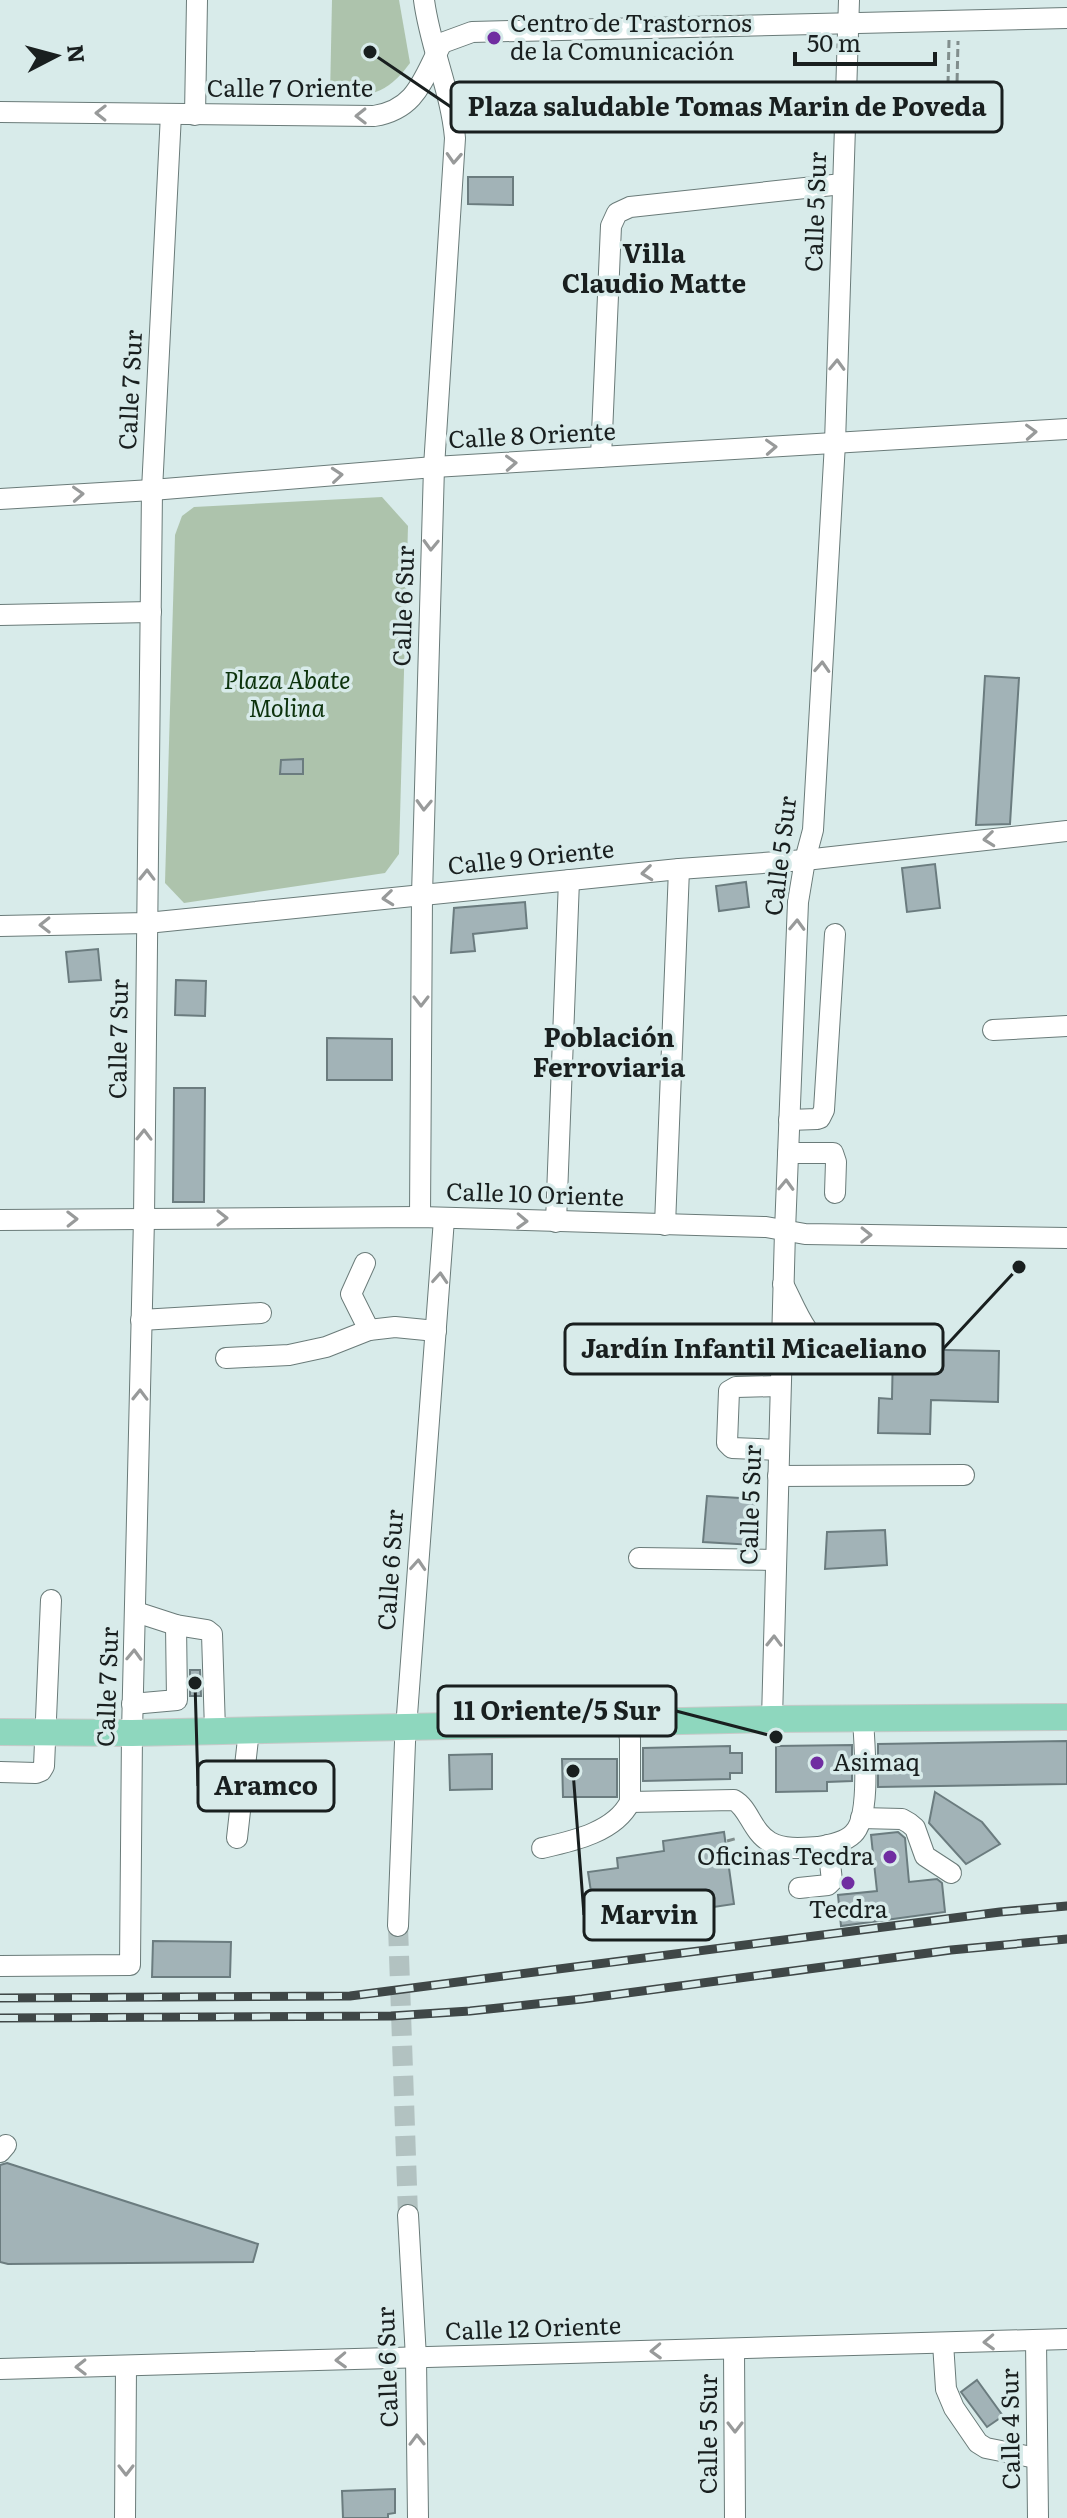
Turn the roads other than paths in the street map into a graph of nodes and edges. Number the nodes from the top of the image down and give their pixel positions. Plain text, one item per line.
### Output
1 (197, 0) edge
2 (424, 0) edge
3 (849, 0) edge
4 (1067, 18) edge
5 (848, 23) junction
6 (435, 54) junction
7 (0, 112) edge
8 (171, 114) junction
9 (195, 115) junction
10 (842, 184) junction
11 (1067, 429) edge
12 (835, 443) junction
13 (601, 457) junction
14 (434, 467) junction
15 (152, 490) junction
16 (0, 499) edge
17 (151, 612) junction
18 (0, 615) edge
19 (1067, 831) edge
20 (805, 860) junction
21 (679, 869) junction
22 (569, 880) junction
23 (422, 895) junction
24 (147, 923) junction
25 (0, 926) edge
26 (835, 934) dead end
27 (1067, 1026) edge
28 (993, 1030) dead end
29 (789, 1120) junction
30 (788, 1153) junction
31 (835, 1193) dead end
32 (420, 1217) junction
33 (144, 1218) junction
34 (444, 1219) junction
35 (0, 1220) edge
36 (556, 1222) junction
37 (665, 1225) junction
38 (785, 1231) junction
39 (1067, 1238) edge
40 (365, 1263) dead end
41 (783, 1284) junction
42 (261, 1313) dead end
43 (141, 1320) junction
44 (369, 1330) junction
45 (436, 1331) junction
46 (875, 1344) dead end
47 (226, 1358) dead end
48 (780, 1386) junction
49 (779, 1450) junction
50 (964, 1475) dead end
51 (778, 1476) junction
52 (639, 1558) dead end
53 (776, 1560) junction
54 (51, 1600) dead end
55 (136, 1612) junction
56 (176, 1625) junction
57 (214, 1699) junction
58 (177, 1700) junction
59 (132, 1704) junction
60 (1067, 1717) edge
61 (863, 1718) junction
62 (772, 1719) junction
63 (627, 1721) junction
64 (406, 1726) junction
65 (215, 1730) junction
66 (249, 1730) junction
67 (0, 1732) edge
68 (45, 1732) junction
69 (132, 1733) junction
70 (0, 1772) edge
71 (630, 1802) junction
72 (861, 1818) junction
73 (237, 1838) dead end
74 (828, 1845) junction
75 (542, 1848) dead end
76 (951, 1873) dead end
77 (799, 1888) dead end
78 (398, 1926) tunnel mouth
79 (0, 1966) edge
80 (408, 2215) tunnel mouth
81 (1067, 2339) edge
82 (1036, 2340) junction
83 (943, 2343) junction
84 (734, 2349) junction
85 (416, 2358) junction
86 (126, 2366) junction
87 (0, 2369) edge
88 (1036, 2458) junction
89 (125, 2518) edge
90 (418, 2518) edge
91 (735, 2518) edge
92 (1038, 2518) edge

1 - 9 street
2 - 6 street, Calle 6 Sur
3 - 5 street, Calle 5 Sur
4 - 5 street
5 - 6 street
5 - 10 street, Calle 5 Sur
6 -> 9 street, Calle 7 Oriente
6 -> 14 street, Calle 6 Sur
8 -> 7 street, Calle 7 Oriente
8 - 9 street, Calle 7 Oriente
8 - 15 street, Calle 7 Sur
12 -> 10 street, Calle 5 Sur
10 - 13 street
12 -> 11 street, Calle 8 Oriente
13 -> 12 street, Calle 8 Oriente
20 -> 12 street, Calle 5 Sur
14 -> 13 street, Calle 8 Oriente
15 -> 14 street, Calle 8 Oriente
14 -> 23 street, Calle 6 Sur
16 -> 15 street, Calle 8 Oriente
15 - 17 street, Calle 7 Sur
17 - 18 street
24 -> 17 street, Calle 7 Sur
19 -> 20 street, Calle 9 Oriente
20 - 21 street, Calle 9 Oriente
29 -> 20 street, Calle 5 Sur
21 -> 22 street, Calle 9 Oriente
21 - 37 street
22 - 23 street, Calle 9 Oriente
22 - 36 street
23 -> 24 street, Calle 9 Oriente
23 -> 32 street, Calle 6 Sur
24 -> 25 street, Calle 9 Oriente
33 -> 24 street, Calle 7 Sur
26 - 29 street
27 - 28 street
29 - 30 street, Calle 5 Sur
30 - 31 street
38 -> 30 street, Calle 5 Sur
33 -> 32 street, Calle 10 Oriente
32 - 34 street, Calle 10 Oriente
35 -> 33 street, Calle 10 Oriente
33 - 43 street, Calle 7 Sur
34 -> 36 street, Calle 10 Oriente
45 -> 34 street, Calle 6 Sur
36 - 37 street, Calle 10 Oriente
37 - 38 street, Calle 10 Oriente
38 -> 39 street, Calle 10 Oriente
38 - 41 street, Calle 5 Sur
40 - 44 street
41 - 46 street
41 - 48 street, Calle 5 Sur
42 - 43 street
55 -> 43 street, Calle 7 Sur
44 - 45 street
44 - 47 street
64 -> 45 street, Calle 6 Sur
48 - 49 street, Calle 5 Sur
48 - 49 street
49 - 51 street, Calle 5 Sur
50 - 51 street
51 - 53 street, Calle 5 Sur
52 - 53 street
62 -> 53 street, Calle 5 Sur
54 - 68 street
55 - 56 street
59 -> 55 street, Calle 7 Sur
56 - 57 street
56 - 58 street
57 - 58 street
57 - 65 street
58 - 59 street
59 - 69 street, Calle 7 Sur
60 - 61 main road
61 - 62 main road
61 - 72 street
62 - 63 main road
63 - 64 main road
63 - 71 street
64 - 66 main road
64 - 78 street, Calle 6 Sur
65 - 66 main road
65 - 69 main road
66 - 73 street
67 - 68 main road
68 - 69 main road
68 - 70 street
69 - 79 street, Calle 7 Sur
71 - 74 street
71 - 75 street
72 - 74 street
72 - 76 street
74 - 77 street
80 - 85 street, Calle 6 Sur
81 - 82 street, Calle 12 Oriente
82 -> 83 street, Calle 12 Oriente
82 - 88 street, Calle 4 Sur
83 - 84 street, Calle 12 Oriente
83 - 88 street
84 -> 85 street, Calle 12 Oriente
84 -> 91 street, Calle 5 Sur
85 -> 86 street, Calle 12 Oriente
90 -> 85 street, Calle 6 Sur
86 -> 87 street, Calle 12 Oriente
86 -> 89 street
88 - 92 street, Calle 4 Sur

